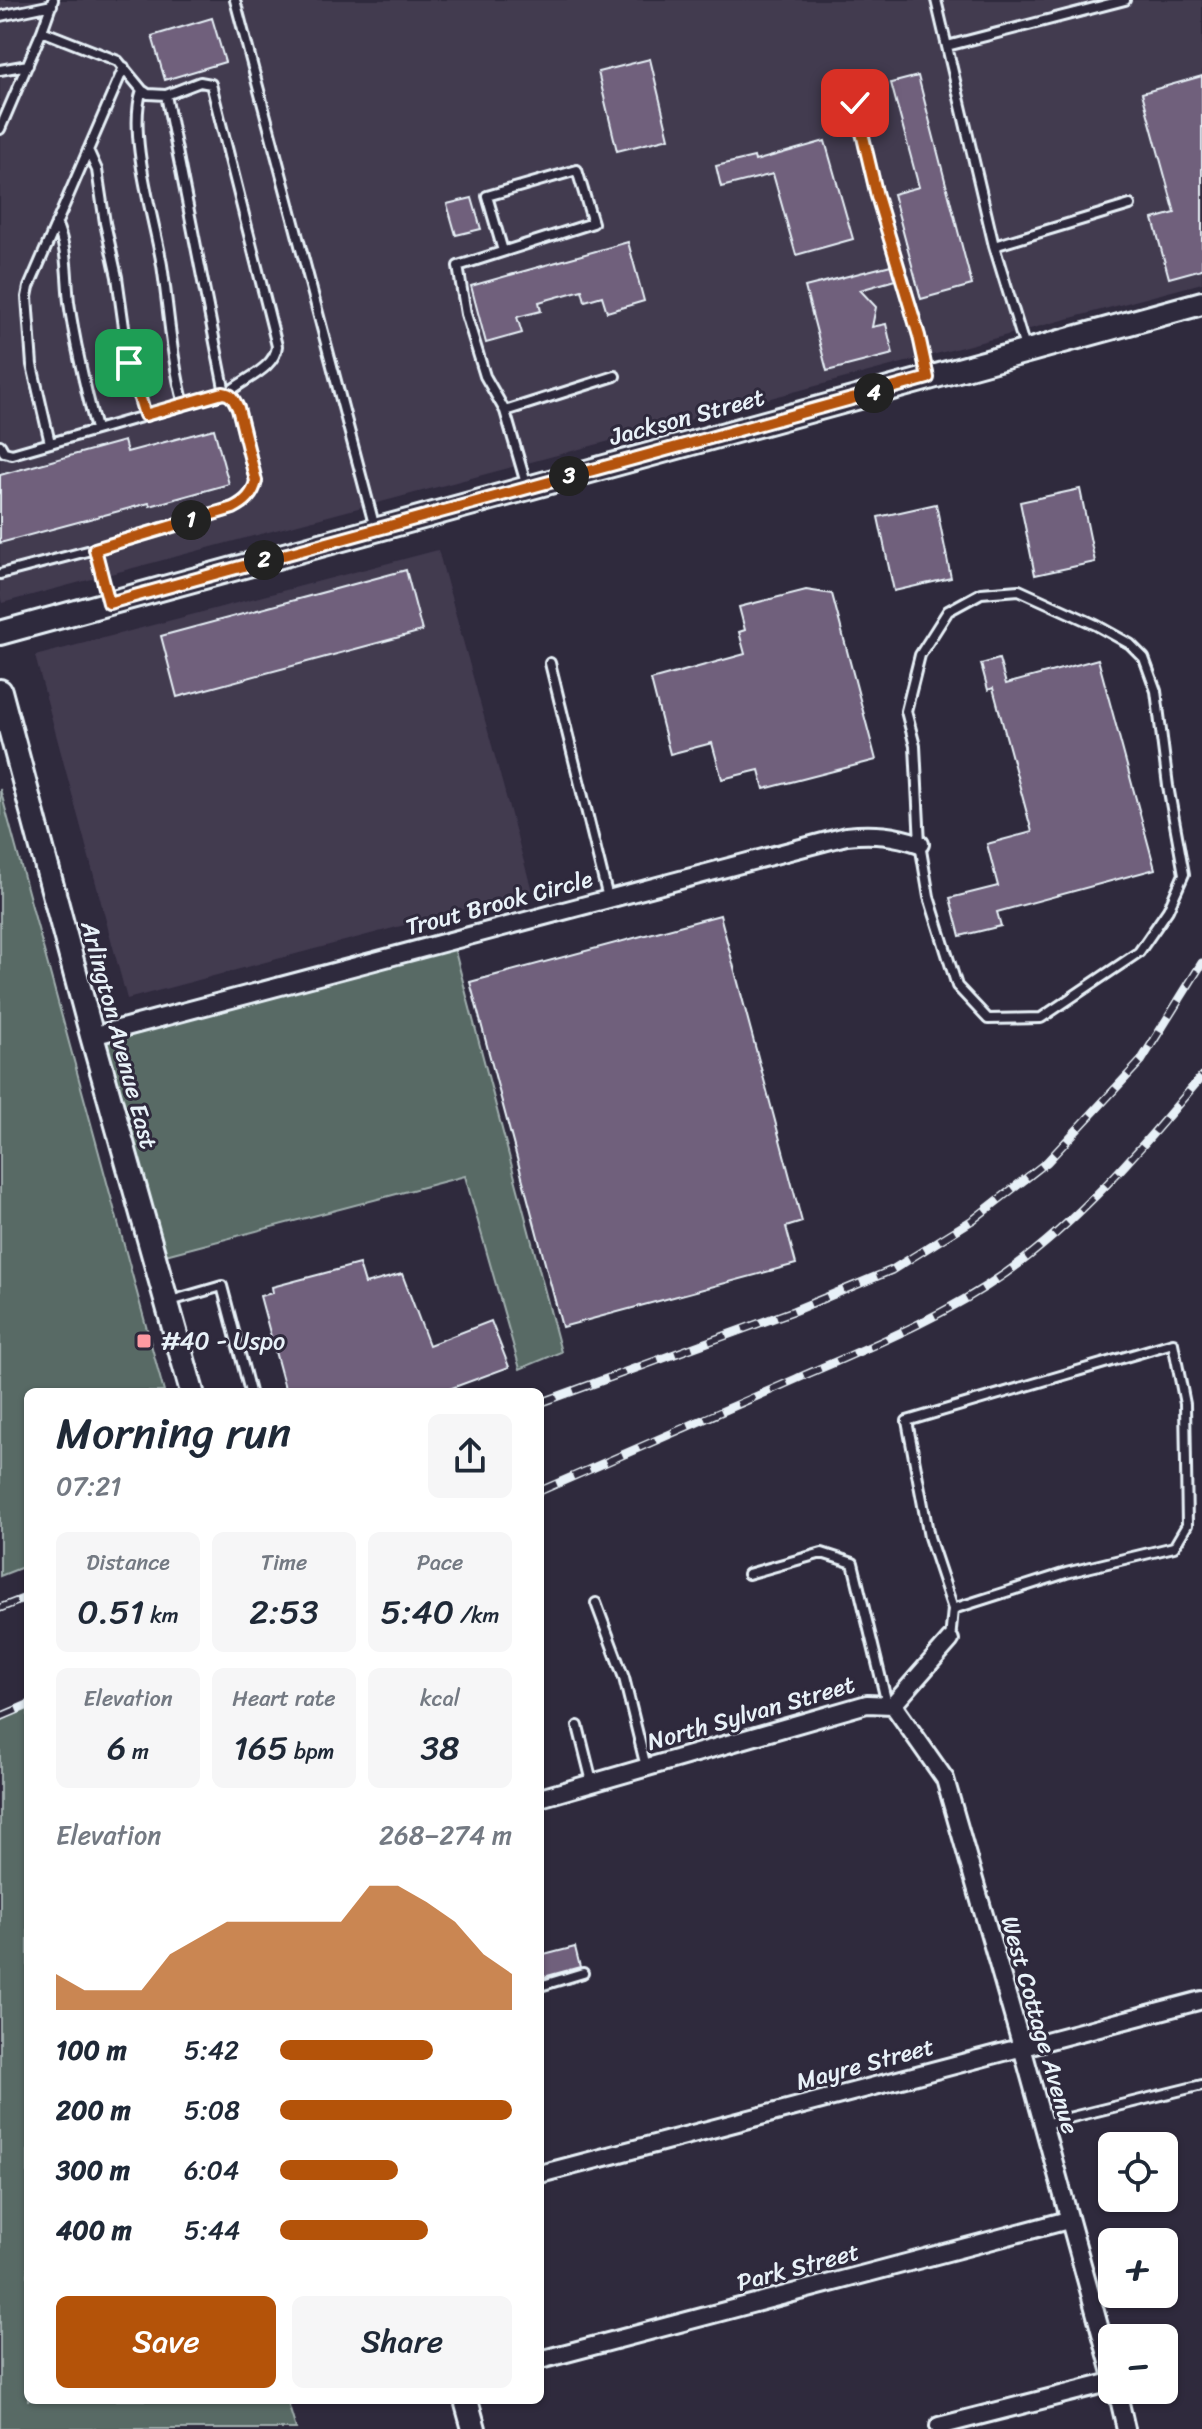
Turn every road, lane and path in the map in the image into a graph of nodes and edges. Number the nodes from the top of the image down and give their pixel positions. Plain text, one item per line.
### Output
1 (235, 0) edge
2 (936, 0) edge
3 (1125, 0) edge
4 (52, 2) edge
5 (0, 16) edge
6 (42, 31) junction
7 (947, 46) junction
8 (28, 65) junction
9 (124, 67) junction
10 (0, 70) edge
11 (142, 90) junction
12 (166, 95) junction
13 (855, 103) dead end
14 (0, 129) edge
15 (88, 150) junction
16 (1130, 205) dead end
17 (56, 223) junction
18 (994, 246) junction
19 (503, 251) junction
20 (1202, 303) edge
21 (1026, 352) junction
22 (615, 376) dead end
23 (928, 378) junction
24 (227, 393) junction
25 (184, 404) junction
26 (505, 411) junction
27 (145, 415) junction
28 (96, 429) junction
29 (50, 443) junction
30 (0, 445) edge
31 (527, 488) junction
32 (375, 529) junction
33 (95, 549) junction
34 (0, 574) edge
35 (109, 603) junction
36 (0, 633) edge
37 (550, 663) dead end
38 (0, 691) edge
39 (920, 844) junction
40 (608, 899) junction
41 (92, 1036) junction
42 (166, 1303) junction
43 (191, 1388) edge
44 (249, 1388) edge
45 (748, 1574) dead end
46 (596, 1603) dead end
47 (953, 1609) junction
48 (950, 1640) joint
49 (890, 1704) junction
50 (578, 1726) dead end
51 (646, 1767) junction
52 (592, 1782) junction
53 (544, 1797) edge
54 (583, 1973) dead end
55 (544, 1985) edge
56 (1202, 2000) edge
57 (1022, 2047) junction
58 (1202, 2085) edge
59 (1043, 2124) junction
60 (544, 2173) edge
61 (1068, 2220) junction
62 (1098, 2324) edge
63 (544, 2359) edge
64 (1098, 2386) edge
65 (467, 2404) edge
66 (1120, 2404) edge
67 (939, 2426) dead end
68 (474, 2429) edge
69 (1126, 2429) edge

1 - 32 lane
2 - 7 lane
3 - 7 lane
4 - 5 lane
4 - 6 lane
6 - 8 lane
6 - 9 lane
7 - 18 lane
8 - 10 lane
8 - 14 lane
9 - 11 lane
9 - 15 lane
11 - 12 lane
11 - 25 lane
12 - 24 lane
12 - 24 lane
13 - 23 lane
15 - 17 lane
15 - 27 lane
16 - 18 lane
17 - 28 lane
17 - 29 lane
18 - 21 lane
19 - 19 lane
19 - 26 lane
20 - 21 street, Jackson Street
21 - 23 street, Jackson Street
22 - 26 lane
23 - 31 street, Jackson Street
24 - 25 lane
24 - 33 lane
25 - 27 lane
26 - 31 lane
27 - 28 lane
28 - 29 lane
29 - 30 lane
31 - 32 street, Jackson Street
32 - 35 street, Jackson Street
33 - 34 lane
33 - 35 lane
35 - 36 street, Jackson Street
37 - 40 lane
38 - 41 street, Arlington Avenue East
39 - 39 lane
39 - 40 street, Trout Brook Circle
40 - 41 street, Trout Brook Circle
41 - 42 street, Arlington Avenue East
42 - 43 street, Arlington Avenue East
42 - 44 lane
45 - 49 lane
46 - 51 lane
47 - 47 lane
47 - 48 lane
48 - 49 street, North Sylvan Street
49 - 51 street, North Sylvan Street
49 - 57 street, West Cottage Avenue
50 - 52 lane
51 - 52 street, North Sylvan Street
52 - 53 street, North Sylvan Street
54 - 55 lane
56 - 57 street, Mayre Street
57 - 59 street, West Cottage Avenue
57 - 60 street, Mayre Street
58 - 59 lane
59 - 61 street, West Cottage Avenue
61 - 62 street, West Cottage Avenue
61 - 63 street, Park Street
64 - 67 street
65 - 68 street
66 - 69 street

